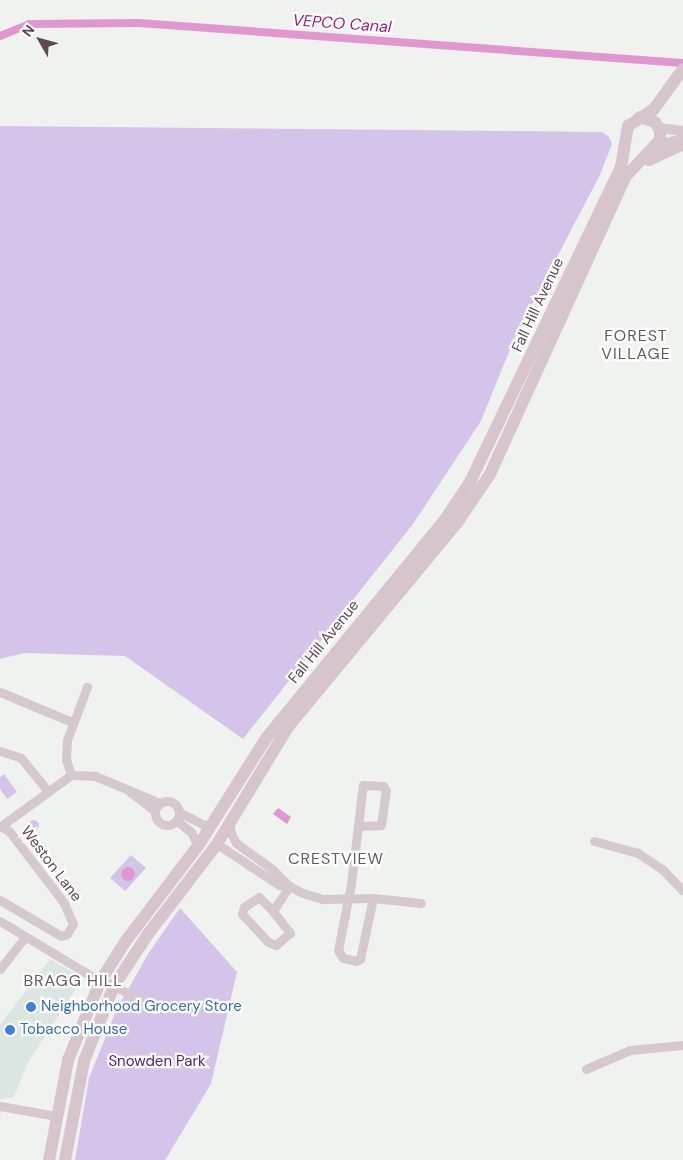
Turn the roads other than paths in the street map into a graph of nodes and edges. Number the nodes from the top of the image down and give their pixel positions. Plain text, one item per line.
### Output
1 (683, 69) edge
2 (671, 88) junction
3 (640, 117) junction
4 (659, 127) junction
5 (683, 131) edge
6 (683, 139) edge
7 (627, 140) junction
8 (683, 144) edge
9 (652, 148) junction
10 (602, 232) junction
11 (87, 687) dead end
12 (0, 692) edge
13 (72, 722) junction
14 (0, 751) edge
15 (71, 775) junction
16 (47, 790) junction
17 (158, 807) junction
18 (178, 816) junction
19 (230, 822) junction
20 (0, 826) edge
21 (358, 826) junction
22 (210, 828) junction
23 (594, 841) dead end
24 (217, 844) junction
25 (198, 846) junction
26 (289, 886) junction
27 (683, 892) edge
28 (349, 898) junction
29 (374, 898) junction
30 (0, 900) edge
31 (421, 903) dead end
32 (273, 910) junction
33 (0, 921) edge
34 (25, 937) junction
35 (0, 968) edge
36 (101, 980) junction
37 (114, 986) junction
38 (153, 1004) dead end
39 (683, 1045) edge
40 (586, 1069) dead end
41 (0, 1106) edge
42 (57, 1116) junction
43 (50, 1160) edge
44 (65, 1160) edge

1 - 2 main road, Fall Hill Avenue
2 - 3 main road, Fall Hill Avenue
2 - 4 main road, Fall Hill Avenue
3 - 4 main road
3 - 7 main road, Fall Hill Avenue
4 - 5 street
4 - 9 main road, Fall Hill Avenue
6 - 9 street
7 - 9 main road
7 - 22 main road, Fall Hill Avenue
8 - 10 main road
9 - 10 main road, Fall Hill Avenue
10 - 19 main road, Fall Hill Avenue
11 - 13 street
12 - 13 street
13 - 15 street
14 - 16 street
15 - 16 street, Weston Lane
15 - 17 street
16 - 20 street, Weston Lane
17 - 18 street
17 - 18 street
18 - 22 street
18 - 25 street
19 - 24 main road, Fall Hill Avenue
19 - 26 street
20 - 30 street, Weston Lane
21 - 21 street
21 - 28 street
22 - 24 main road
22 - 25 main road, Fall Hill Avenue
23 - 27 street
24 - 26 street
24 - 37 main road, Fall Hill Avenue
25 - 36 main road, Fall Hill Avenue
26 - 28 street
26 - 32 street
28 - 29 street
28 - 29 street
29 - 31 street
32 - 32 street
33 - 34 street
34 - 35 street
34 - 36 street
36 - 37 street
36 - 42 main road, Fall Hill Avenue
37 - 38 street
37 - 44 main road, Fall Hill Avenue
39 - 40 street
41 - 42 street
42 - 43 main road, Fall Hill Avenue

